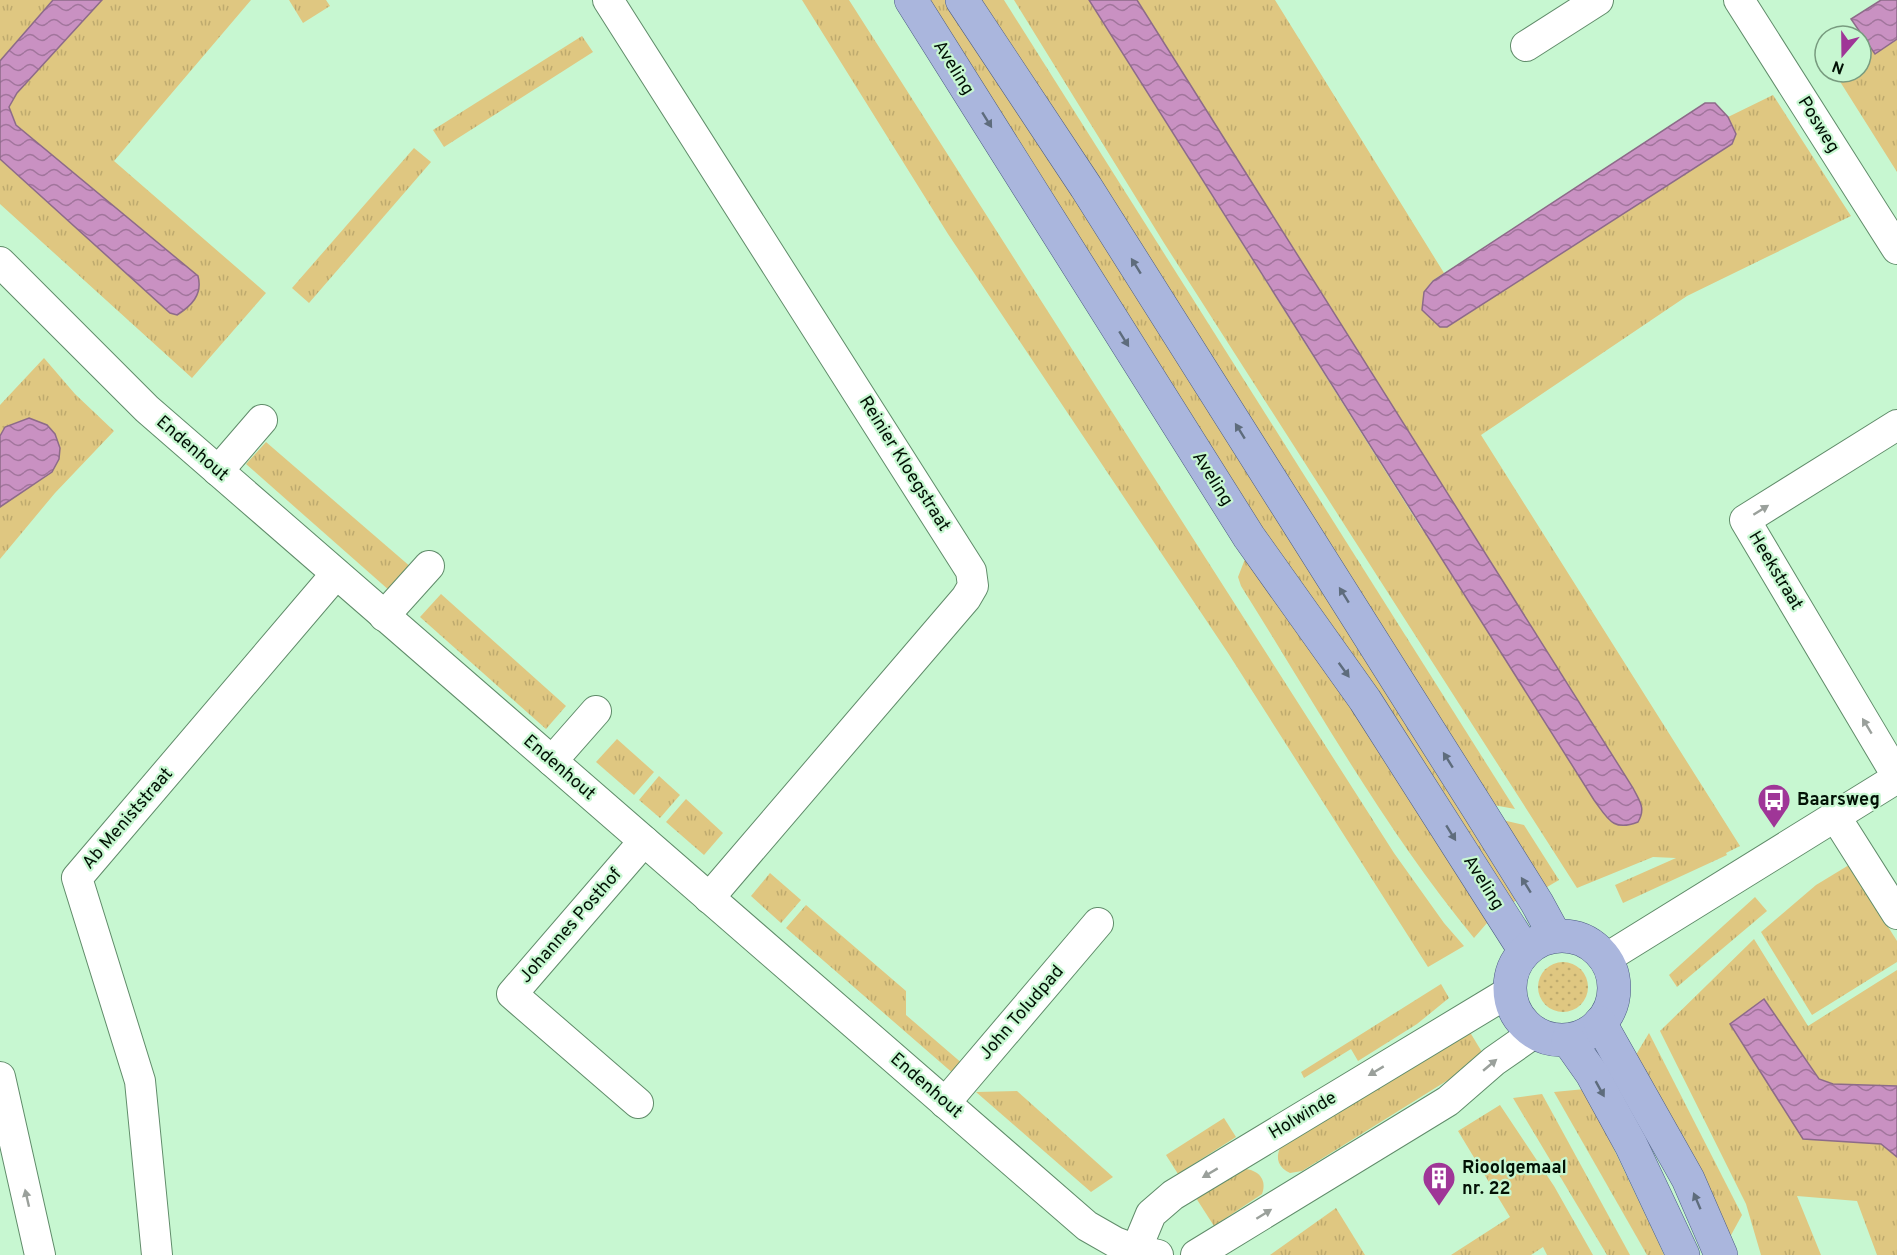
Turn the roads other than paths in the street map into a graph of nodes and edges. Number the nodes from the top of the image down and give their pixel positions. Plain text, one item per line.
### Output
1 (608, 0) edge
2 (910, 0) edge
3 (962, 0) edge
4 (1598, 0) edge
5 (1739, 0) edge
6 (1526, 46) dead end
7 (1897, 249) edge
8 (0, 262) edge
9 (262, 420) dead end
10 (1897, 425) edge
11 (218, 471) junction
12 (429, 566) dead end
13 (336, 574) junction
14 (384, 616) junction
15 (596, 711) dead end
16 (552, 761) junction
17 (1897, 777) edge
18 (1835, 816) junction
19 (644, 841) junction
20 (709, 897) junction
21 (1897, 914) edge
22 (1098, 923) dead end
23 (1554, 936) junction
24 (1525, 951) junction
25 (1605, 959) junction
26 (1509, 992) junction
27 (1600, 1023) junction
28 (1534, 1033) junction
29 (1568, 1040) junction
30 (0, 1077) edge
31 (638, 1103) dead end
32 (945, 1103) junction
33 (1143, 1253) edge
34 (40, 1255) edge
35 (157, 1255) edge
36 (1196, 1255) edge
37 (1683, 1255) edge
38 (1720, 1255) edge

1 - 20 street, Reinier Kloegstraat
2 -> 24 main road, Aveling
23 -> 3 main road, Aveling
4 - 6 street
5 - 7 street, Posweg
8 - 11 street, Endenhout
9 - 11 street
17 -> 10 street, Heekstraat
11 - 13 street, Endenhout
12 - 14 street
13 - 14 street, Endenhout
13 - 35 street, Ab Meniststraat
14 - 16 street, Endenhout
15 - 16 street
16 - 19 street, Endenhout
17 - 18 street
18 - 21 street
18 - 25 street
19 - 20 street, Endenhout
19 - 31 street, Johannes Posthof
20 - 32 street, Endenhout
22 - 32 street, John Toludpad
23 - 24 main road
23 - 25 main road
24 - 26 main road
25 - 27 main road
26 - 28 main road
26 -> 33 street, Holwinde
27 - 29 main road
38 -> 27 main road
28 - 29 main road
36 -> 28 street
29 -> 37 main road
34 -> 30 street
32 - 33 street, Endenhout

